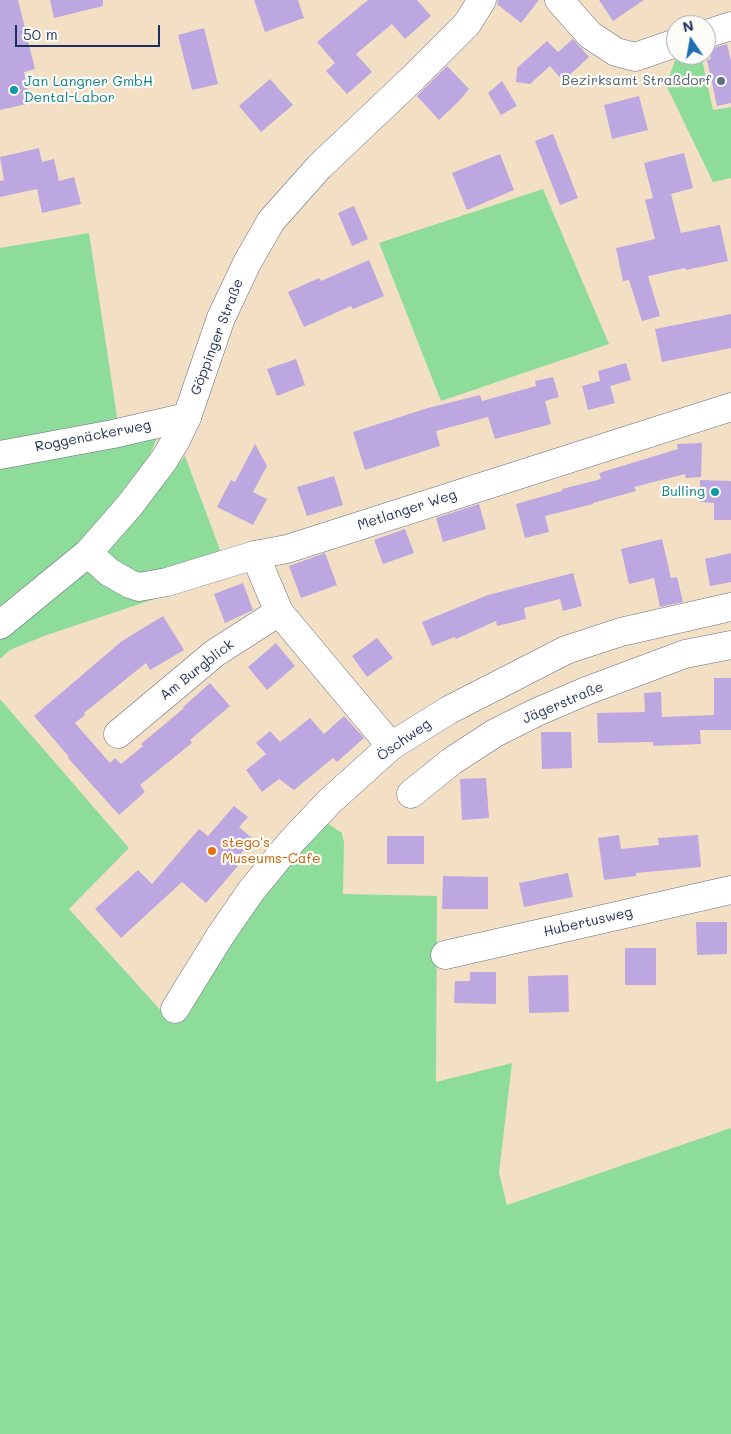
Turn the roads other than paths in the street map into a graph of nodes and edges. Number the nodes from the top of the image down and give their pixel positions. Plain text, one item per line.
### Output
1 (482, 0) edge
2 (559, 0) edge
3 (731, 26) edge
4 (716, 31) edge
5 (666, 46) edge
6 (731, 407) edge
7 (187, 417) junction
8 (0, 454) edge
9 (88, 553) junction
10 (255, 555) junction
11 (731, 607) edge
12 (279, 612) junction
13 (0, 625) edge
14 (731, 645) edge
15 (118, 734) dead end
16 (391, 746) junction
17 (411, 794) dead end
18 (731, 890) edge
19 (445, 955) dead end
20 (174, 1009) dead end

1 - 7 street, Göppinger Straße
2 - 5 street
3 - 4 street
6 - 10 street, Metlanger Weg
7 - 8 street, Roggenäckerweg
7 - 9 street, Göppinger Straße
9 - 10 street, Metlanger Weg
9 - 13 street, Göppinger Straße
10 - 12 street
11 - 16 street, Öschweg
12 - 15 street, Am Burgblick
12 - 16 street
14 - 17 street, Jägerstraße
16 - 20 street, Öschweg
18 - 19 street, Hubertusweg

